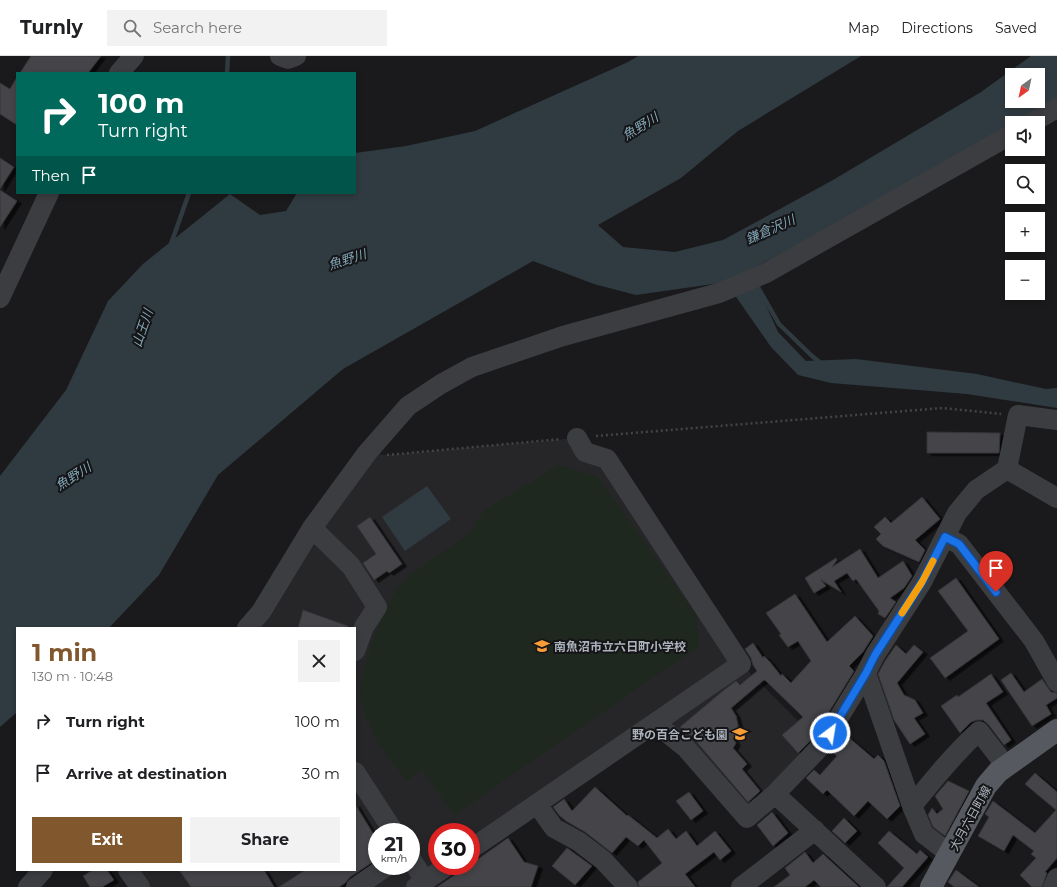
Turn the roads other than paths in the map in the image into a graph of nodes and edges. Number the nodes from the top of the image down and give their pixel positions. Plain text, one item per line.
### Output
1 (134, 56) edge
2 (280, 56) edge
3 (296, 56) edge
4 (120, 72) edge
5 (1057, 108) edge
6 (1043, 116) edge
7 (1005, 138) edge
8 (49, 194) edge
9 (0, 298) edge
10 (1057, 420) edge
11 (577, 438) road end
12 (1007, 469) junction
13 (1057, 498) edge
14 (312, 528) junction
15 (945, 537) junction
16 (248, 627) edge
17 (356, 648) edge
18 (866, 673) junction
19 (1057, 682) edge
20 (655, 723) junction
21 (1057, 730) edge
22 (1006, 766) junction
23 (356, 774) edge
24 (775, 794) junction
25 (537, 804) junction
26 (912, 806) junction
27 (388, 823) edge
28 (815, 830) junction
29 (480, 843) edge
30 (950, 854) junction
31 (42, 871) edge
32 (129, 871) edge
33 (374, 875) edge
34 (417, 875) edge
35 (434, 875) edge
36 (1057, 878) edge
37 (420, 885) edge
38 (28, 887) edge
39 (140, 887) edge
40 (356, 887) edge
41 (628, 887) edge
42 (741, 887) edge
43 (876, 887) edge
44 (931, 887) edge
45 (1053, 887) edge

1 - 4 street
2 - 3 street
5 - 6 street
7 - 14 street
8 - 9 street
10 - 12 street
11 - 20 street
12 - 13 street
12 - 15 street
14 - 16 street
14 - 17 street
15 - 18 street
15 - 19 street
18 - 24 street
18 - 26 street
20 - 24 street
20 - 25 street
21 - 22 main road, 大月六日町線
22 - 26 street
22 - 30 main road, 大月六日町線
23 - 27 street
24 - 28 street
25 - 29 street
25 - 41 street
26 - 30 street
28 - 42 street
28 - 43 street
30 - 44 main road, 大月六日町線
31 - 38 street
32 - 39 street
33 - 40 street
34 - 37 street
35 - 37 street
36 - 45 street

